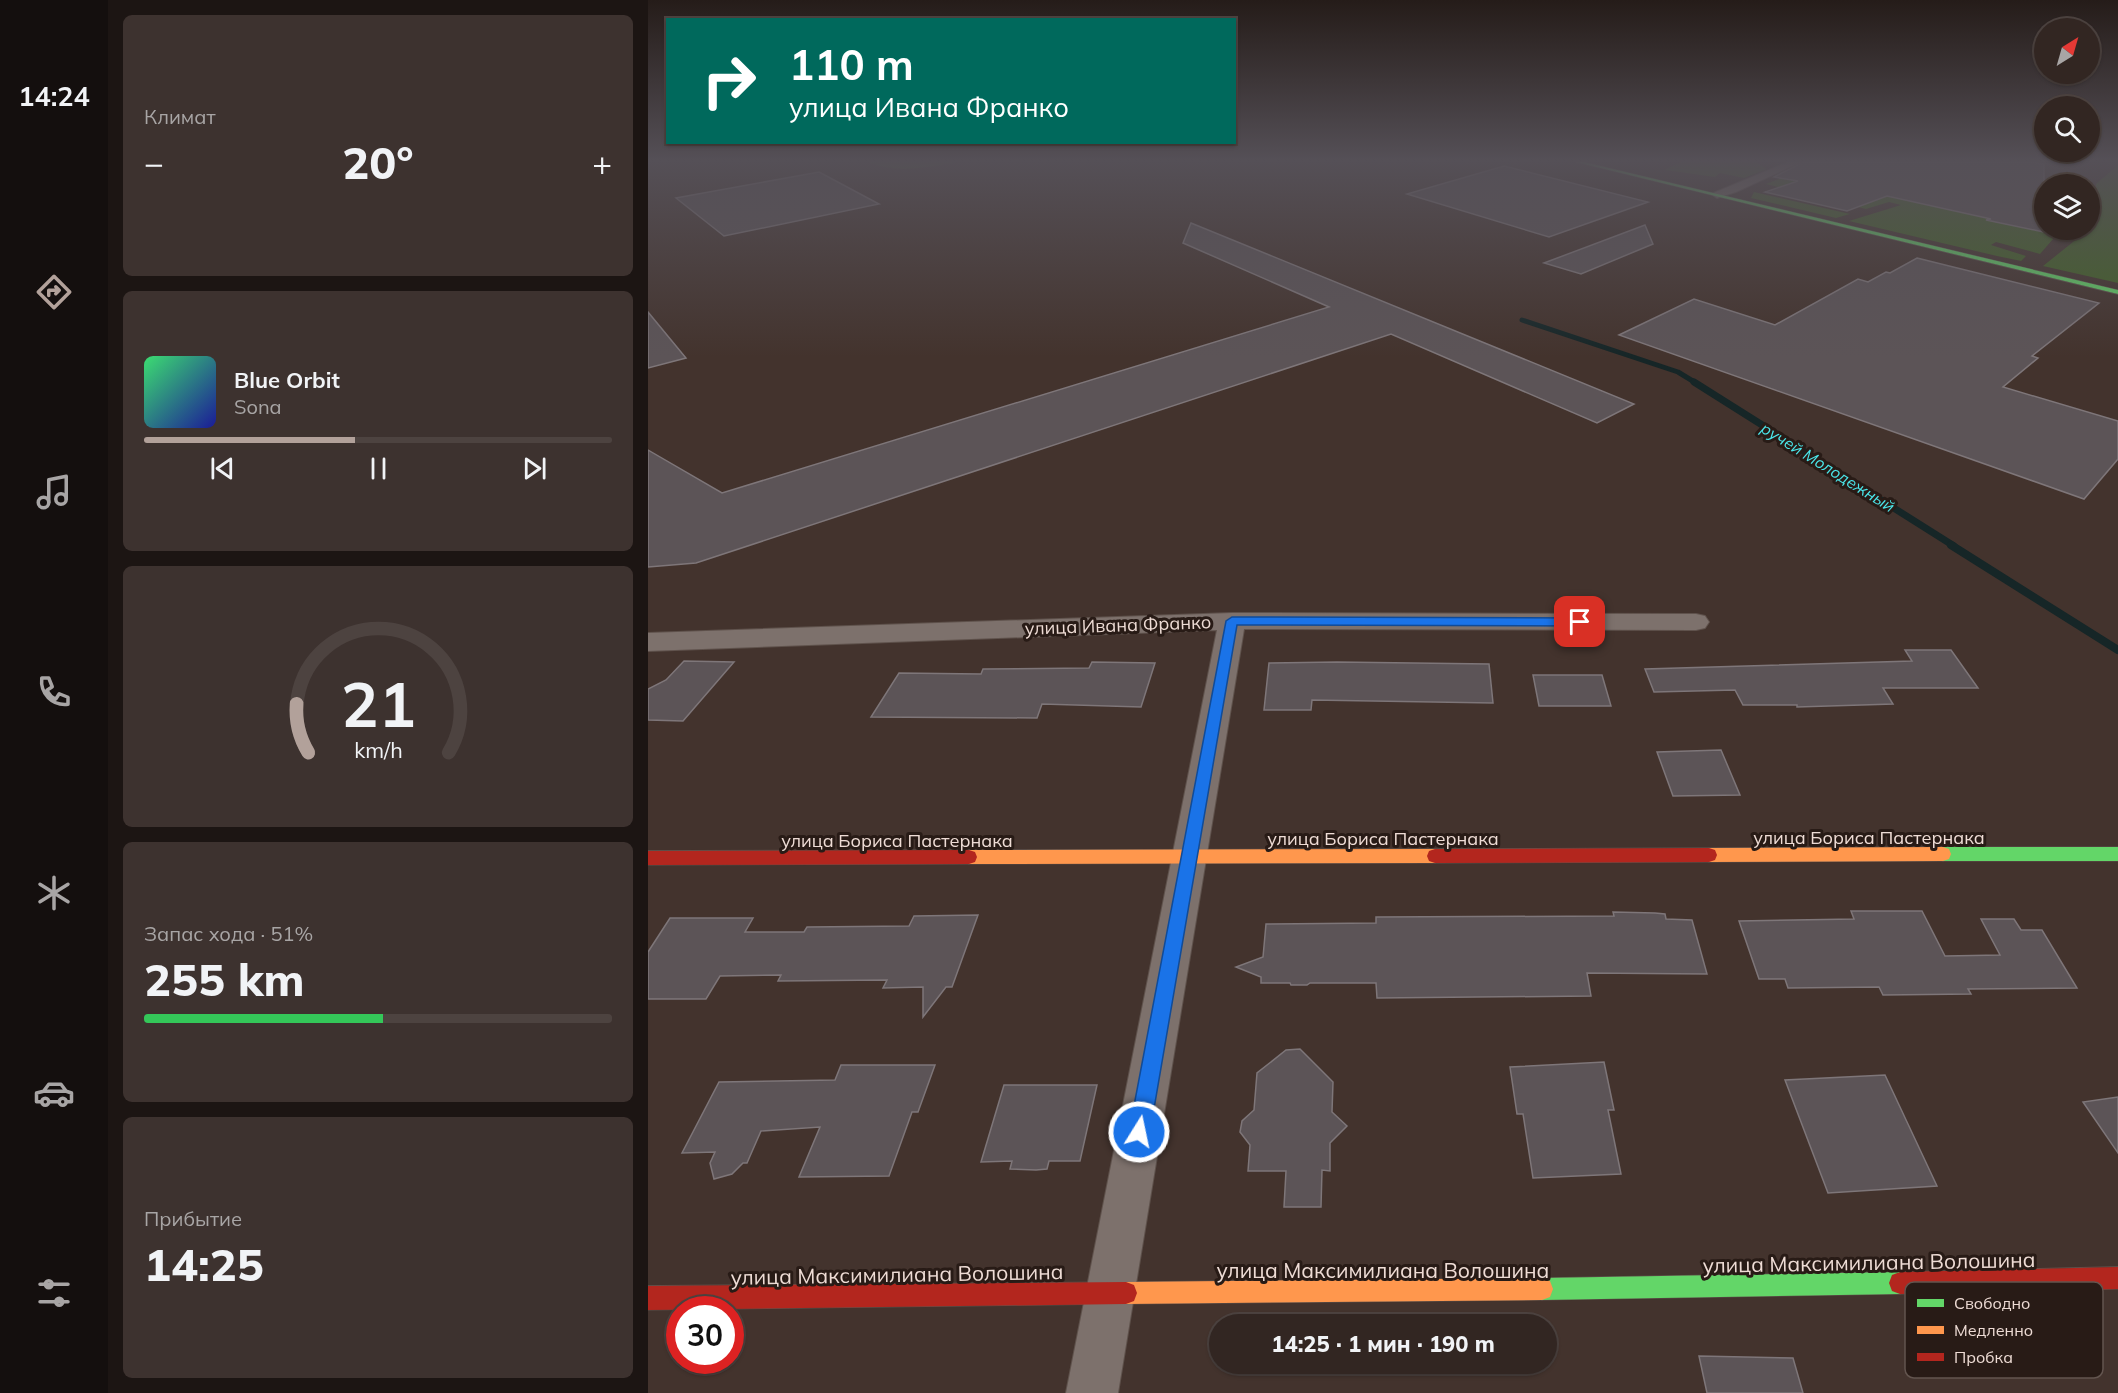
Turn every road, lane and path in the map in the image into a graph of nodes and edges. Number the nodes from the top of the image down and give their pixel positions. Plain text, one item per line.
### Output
1 (1852, 227) edge
2 (2118, 292) edge
3 (1232, 621) junction
4 (1696, 622) dead end
5 (648, 642) edge
6 (2118, 854) edge
7 (1189, 856) junction
8 (648, 858) edge
9 (2118, 1278) edge
10 (1905, 1282) edge
11 (1927, 1282) edge
12 (1110, 1293) junction
13 (648, 1298) edge
14 (1092, 1393) edge

1 - 2 street
3 - 4 street, улица Ивана Франко
3 - 5 street, улица Ивана Франко
3 - 7 street
6 - 7 street, улица Бориса Пастернака
7 - 8 street, улица Бориса Пастернака
7 - 12 street
9 - 11 street, улица Максимилиана Волошина
10 - 12 street, улица Максимилиана Волошина
12 - 13 street, улица Максимилиана Волошина
12 - 14 street

